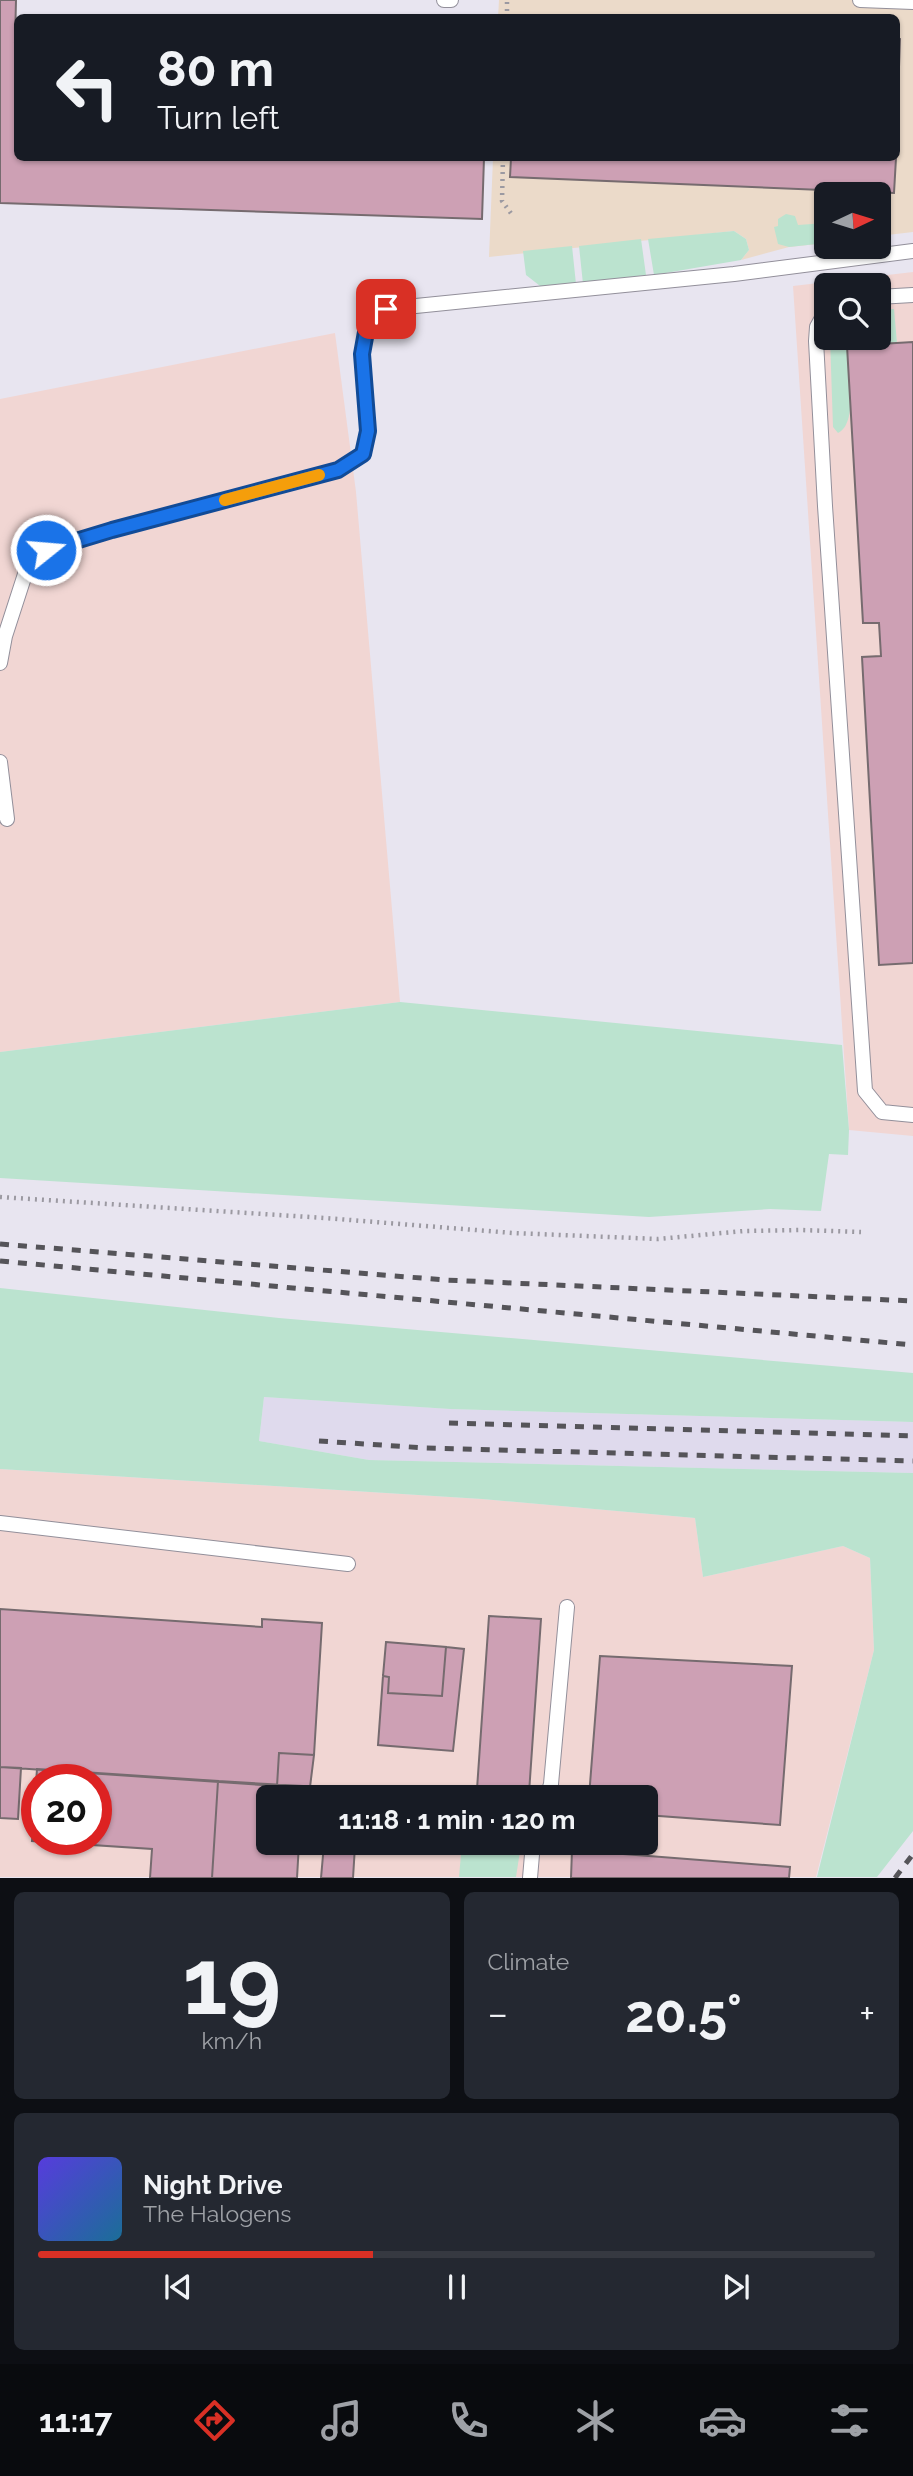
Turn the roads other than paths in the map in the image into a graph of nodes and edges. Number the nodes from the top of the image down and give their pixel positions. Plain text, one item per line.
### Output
1 (444, 0) edge
2 (451, 0) edge
3 (860, 0) edge
4 (913, 2) edge
5 (913, 251) edge
6 (913, 295) edge
7 (891, 296) edge
8 (816, 350) edge
9 (0, 663) edge
10 (0, 762) edge
11 (7, 819) dead end
12 (913, 1115) edge
13 (0, 1522) edge
14 (348, 1564) dead end
15 (568, 1607) dead end
16 (551, 1785) edge
17 (532, 1855) edge
18 (530, 1878) edge

1 - 2 lane
3 - 4 lane
5 - 9 lane
6 - 7 lane
8 - 12 lane
10 - 11 lane
13 - 14 lane
15 - 16 lane
17 - 18 lane

